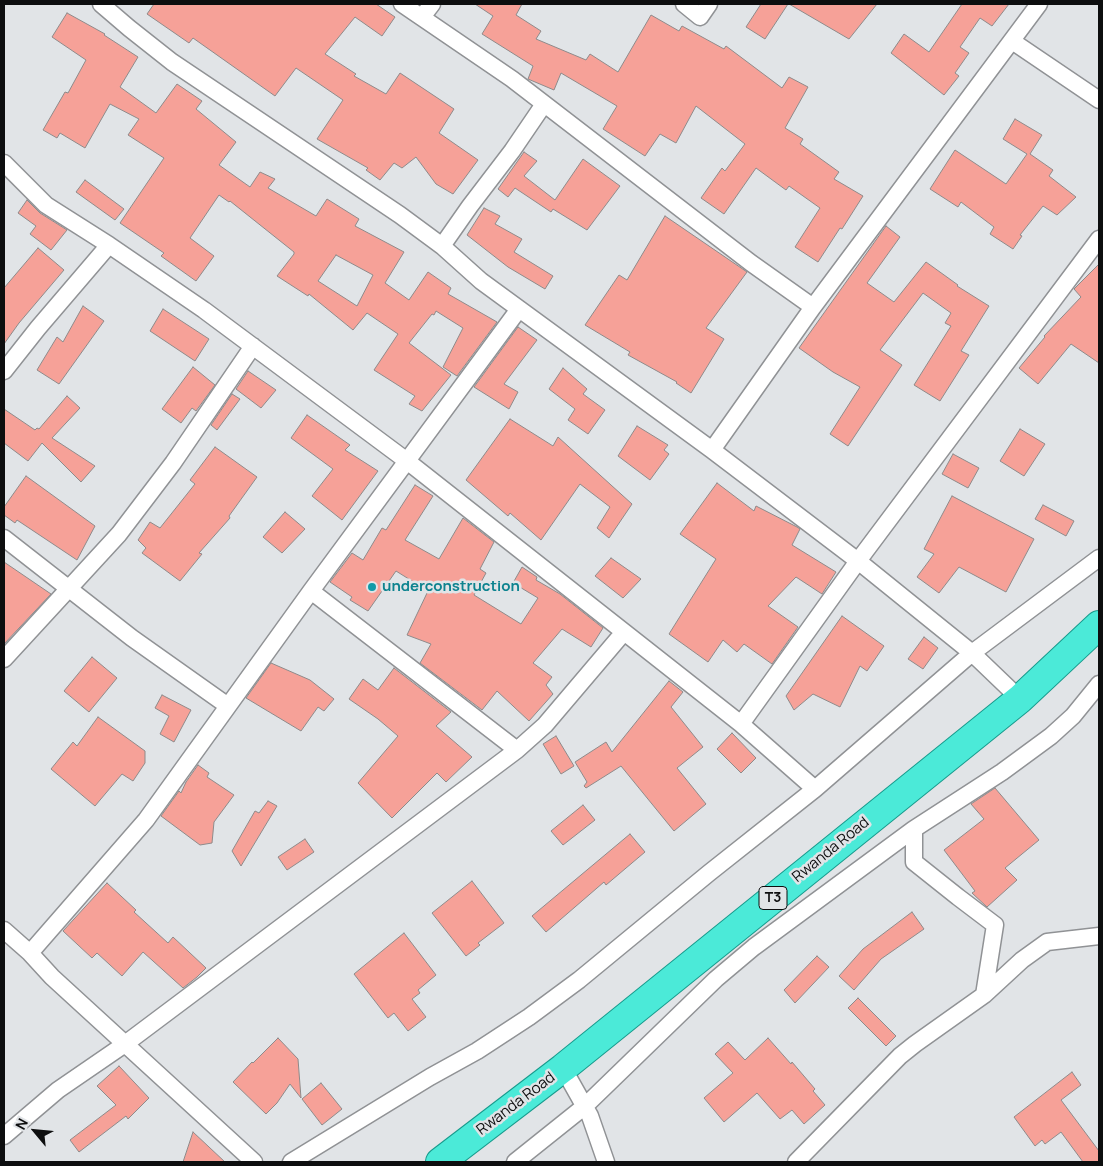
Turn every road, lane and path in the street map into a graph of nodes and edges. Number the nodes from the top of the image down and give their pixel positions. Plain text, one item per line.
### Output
1 (100, 4) edge
2 (402, 4) edge
3 (432, 4) edge
4 (684, 4) edge
5 (709, 4) edge
6 (1039, 4) edge
7 (422, 17) junction
8 (1012, 41) junction
9 (1099, 100) edge
10 (544, 104) junction
11 (4, 163) edge
12 (1099, 239) edge
13 (109, 245) junction
14 (442, 246) junction
15 (813, 307) junction
16 (519, 309) junction
17 (253, 346) junction
18 (4, 371) edge
19 (712, 450) junction
20 (407, 461) junction
21 (4, 538) edge
22 (1099, 558) edge
23 (858, 561) junction
24 (69, 589) junction
25 (312, 591) junction
26 (1099, 625) edge
27 (624, 632) junction
28 (972, 653) junction
29 (4, 659) edge
30 (1099, 684) edge
31 (1020, 699) junction
32 (228, 706) junction
33 (740, 724) junction
34 (517, 750) junction
35 (815, 789) junction
36 (914, 829) junction
37 (4, 930) edge
38 (1099, 936) edge
39 (30, 953) junction
40 (984, 995) junction
41 (125, 1044) junction
42 (563, 1068) junction
43 (585, 1106) junction
44 (4, 1136) edge
45 (254, 1162) edge
46 (291, 1162) edge
47 (440, 1162) edge
48 (515, 1162) edge
49 (606, 1162) edge
50 (796, 1162) edge

1 - 14 street
2 - 7 street
3 - 7 street
4 - 5 street
6 - 8 street
7 - 10 street
8 - 9 street
8 - 15 street
10 - 14 street
10 - 15 street
11 - 13 street
12 - 23 street
13 - 17 street
13 - 18 street
14 - 16 street
15 - 19 street
16 - 19 street
16 - 20 street
17 - 20 street
17 - 24 street
19 - 23 street
20 - 25 street
20 - 27 street
21 - 24 street
22 - 28 street
23 - 28 street
23 - 33 street
24 - 29 street
24 - 32 street
25 - 32 street
25 - 34 street
26 - 31 highway, Rwanda Road / T3
27 - 33 street
27 - 34 street
28 - 31 street
28 - 35 street
30 - 36 street
31 - 42 highway, Rwanda Road / T3
32 - 39 street
33 - 35 street
34 - 41 street
35 - 46 street
36 - 40 street
36 - 43 street
37 - 39 street
38 - 40 street
39 - 41 street
40 - 50 street
41 - 44 street
41 - 45 street
42 - 43 street
42 - 47 highway, Rwanda Road / T3
43 - 48 street
43 - 49 street

